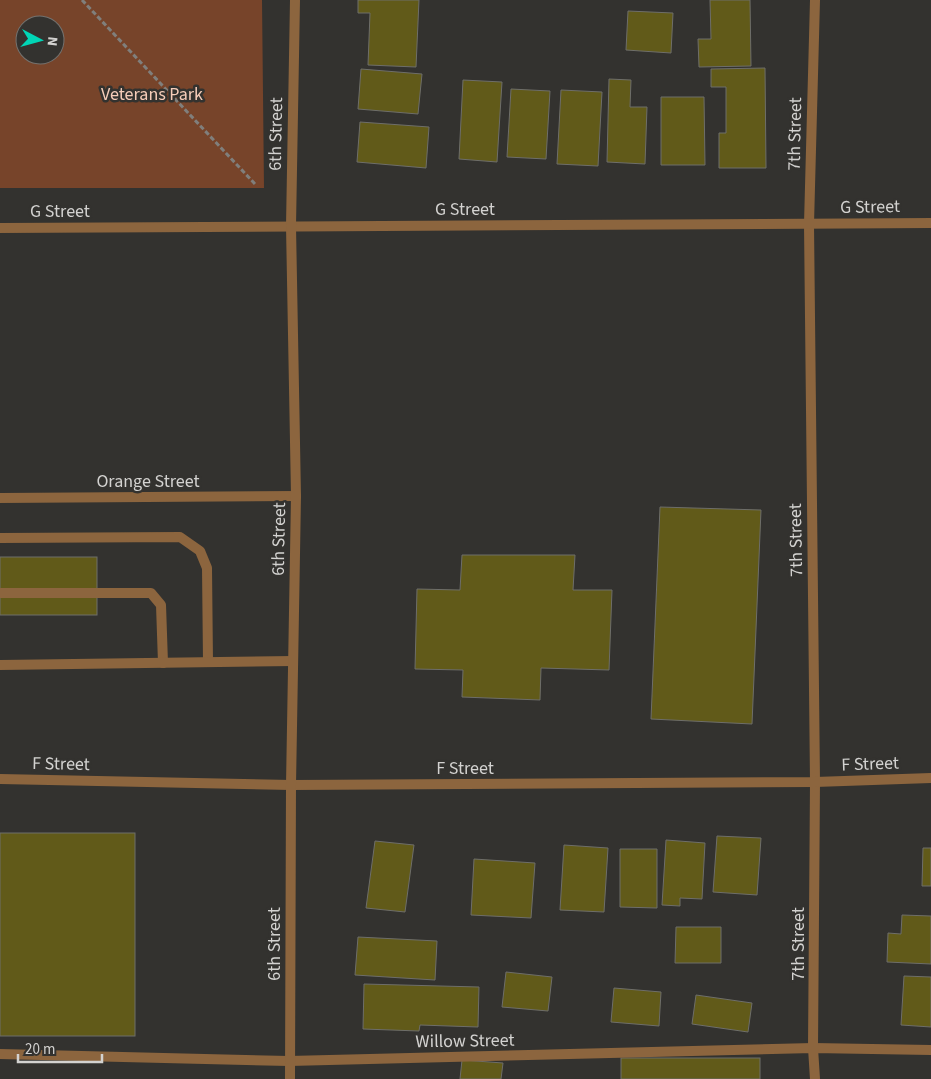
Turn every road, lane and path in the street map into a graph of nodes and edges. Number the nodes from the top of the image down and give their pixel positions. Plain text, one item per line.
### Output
1 (82, 0) edge
2 (295, 0) edge
3 (815, 0) edge
4 (255, 184) dead end
5 (931, 223) edge
6 (809, 224) junction
7 (290, 226) junction
8 (0, 228) edge
9 (296, 496) junction
10 (0, 498) edge
11 (0, 538) edge
12 (0, 593) edge
13 (293, 661) junction
14 (163, 662) junction
15 (208, 662) junction
16 (0, 665) edge
17 (931, 778) edge
18 (0, 779) edge
19 (815, 782) junction
20 (291, 785) junction
21 (814, 1048) junction
22 (931, 1050) edge
23 (0, 1054) edge
24 (289, 1062) junction
25 (290, 1079) edge
26 (815, 1079) edge

1 - 4 path
2 - 7 street, 6th Street
3 - 6 street, 7th Street
5 - 6 street, G Street
6 - 7 street, G Street
6 - 19 street, 7th Street
7 - 8 street, G Street
7 - 9 street, 6th Street
9 - 10 street, Orange Street
9 - 13 street, 6th Street
11 - 15 street
12 - 14 street
13 - 15 street
13 - 20 street, 6th Street
14 - 15 street
14 - 16 street
17 - 19 street, F Street
18 - 20 street, F Street
19 - 20 street, F Street
19 - 21 street, 7th Street
20 - 24 street, 6th Street
21 - 22 street, Willow Street
21 - 24 street, Willow Street
21 - 26 street, 7th Street
23 - 24 street, Willow Street
24 - 25 street, 6th Street

